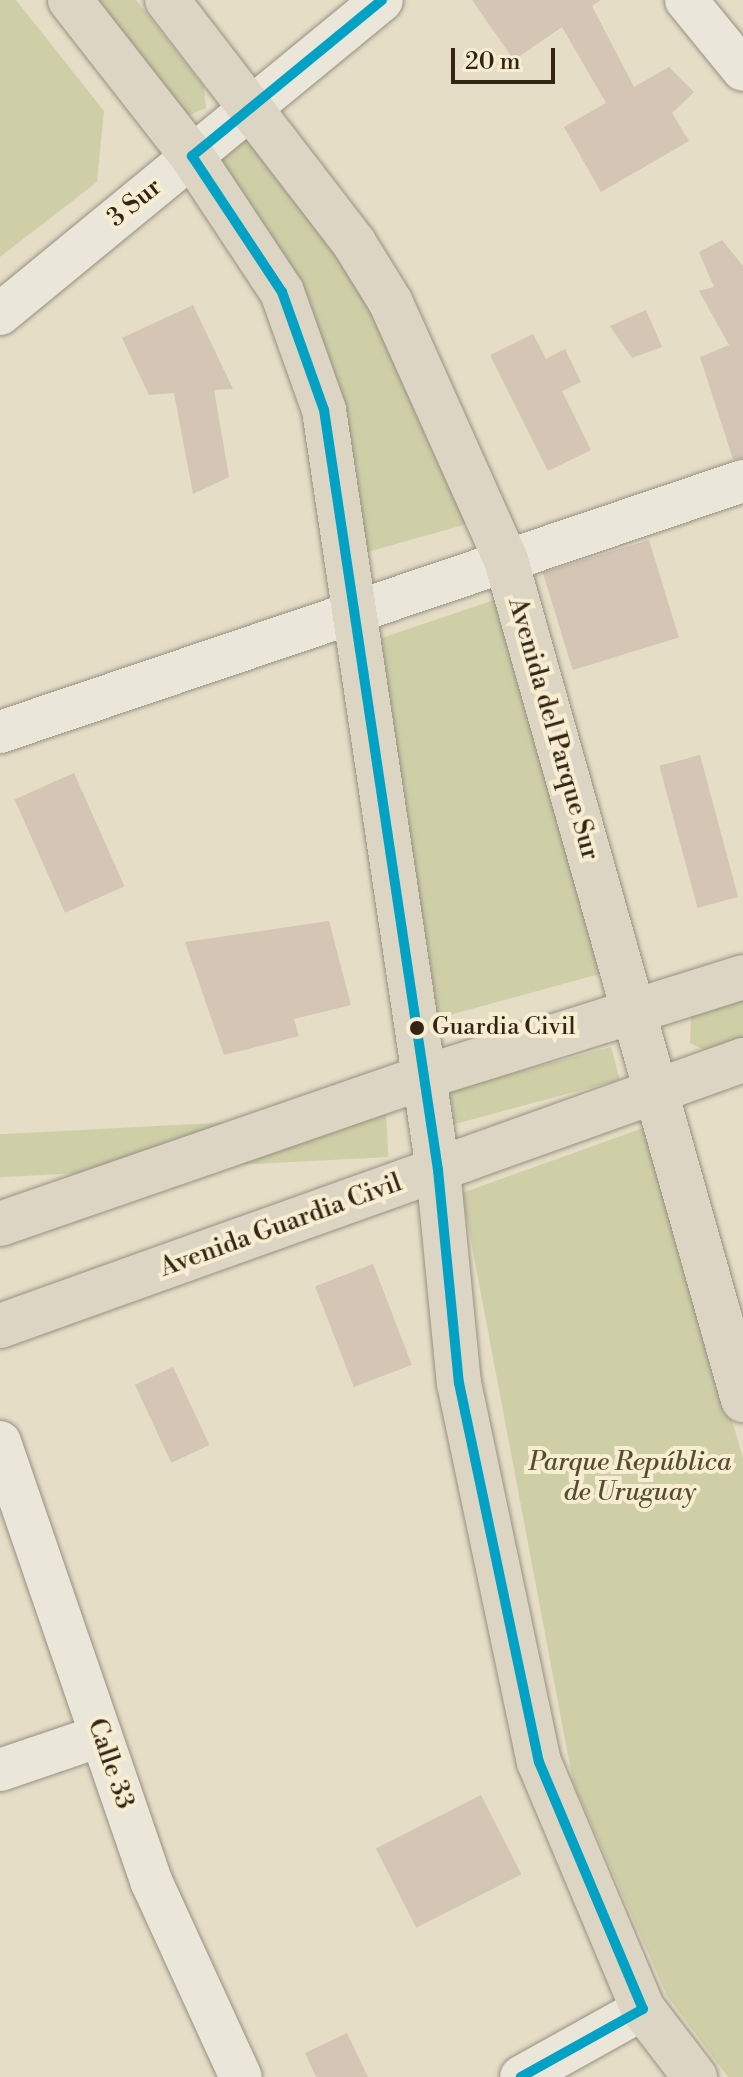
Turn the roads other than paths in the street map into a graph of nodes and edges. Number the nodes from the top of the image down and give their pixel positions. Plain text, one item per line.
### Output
1 (70, 0) edge
2 (167, 0) edge
3 (382, 0) edge
4 (713, 16) edge
5 (743, 70) edge
6 (252, 106) junction
7 (192, 156) junction
8 (0, 314) edge
9 (743, 481) edge
10 (506, 560) junction
11 (352, 613) junction
12 (0, 732) edge
13 (743, 977) edge
14 (635, 1017) junction
15 (743, 1060) edge
16 (421, 1078) junction
17 (656, 1091) junction
18 (438, 1170) junction
19 (0, 1224) edge
20 (0, 1326) edge
21 (743, 1400) edge
22 (0, 1442) edge
23 (100, 1736) junction
24 (0, 1770) edge
25 (643, 2009) junction
26 (241, 2077) edge
27 (521, 2077) edge
28 (695, 2077) edge

1 - 7 main road
2 - 6 main road, Avenida del Parque Sur
3 - 6 street, 3 Sur
4 - 5 street
6 - 7 street, 3 Sur
6 - 10 main road, Avenida del Parque Sur
7 - 8 street, 3 Sur
7 - 11 main road
9 - 10 street
10 - 11 street
10 - 14 main road, Avenida del Parque Sur
11 - 12 street
11 - 16 main road
13 - 14 main road
14 - 16 main road
14 - 17 main road, Avenida del Parque Sur
15 - 17 main road, Avenida Guardia Civil
16 - 18 main road
16 - 19 main road
17 - 18 main road, Avenida Guardia Civil
17 - 21 main road, Avenida del Parque Sur
18 - 20 main road, Avenida Guardia Civil
18 - 25 main road
22 - 23 street, Calle 33
23 - 24 street
23 - 26 street, Calle 33
25 - 27 street
25 - 28 main road

